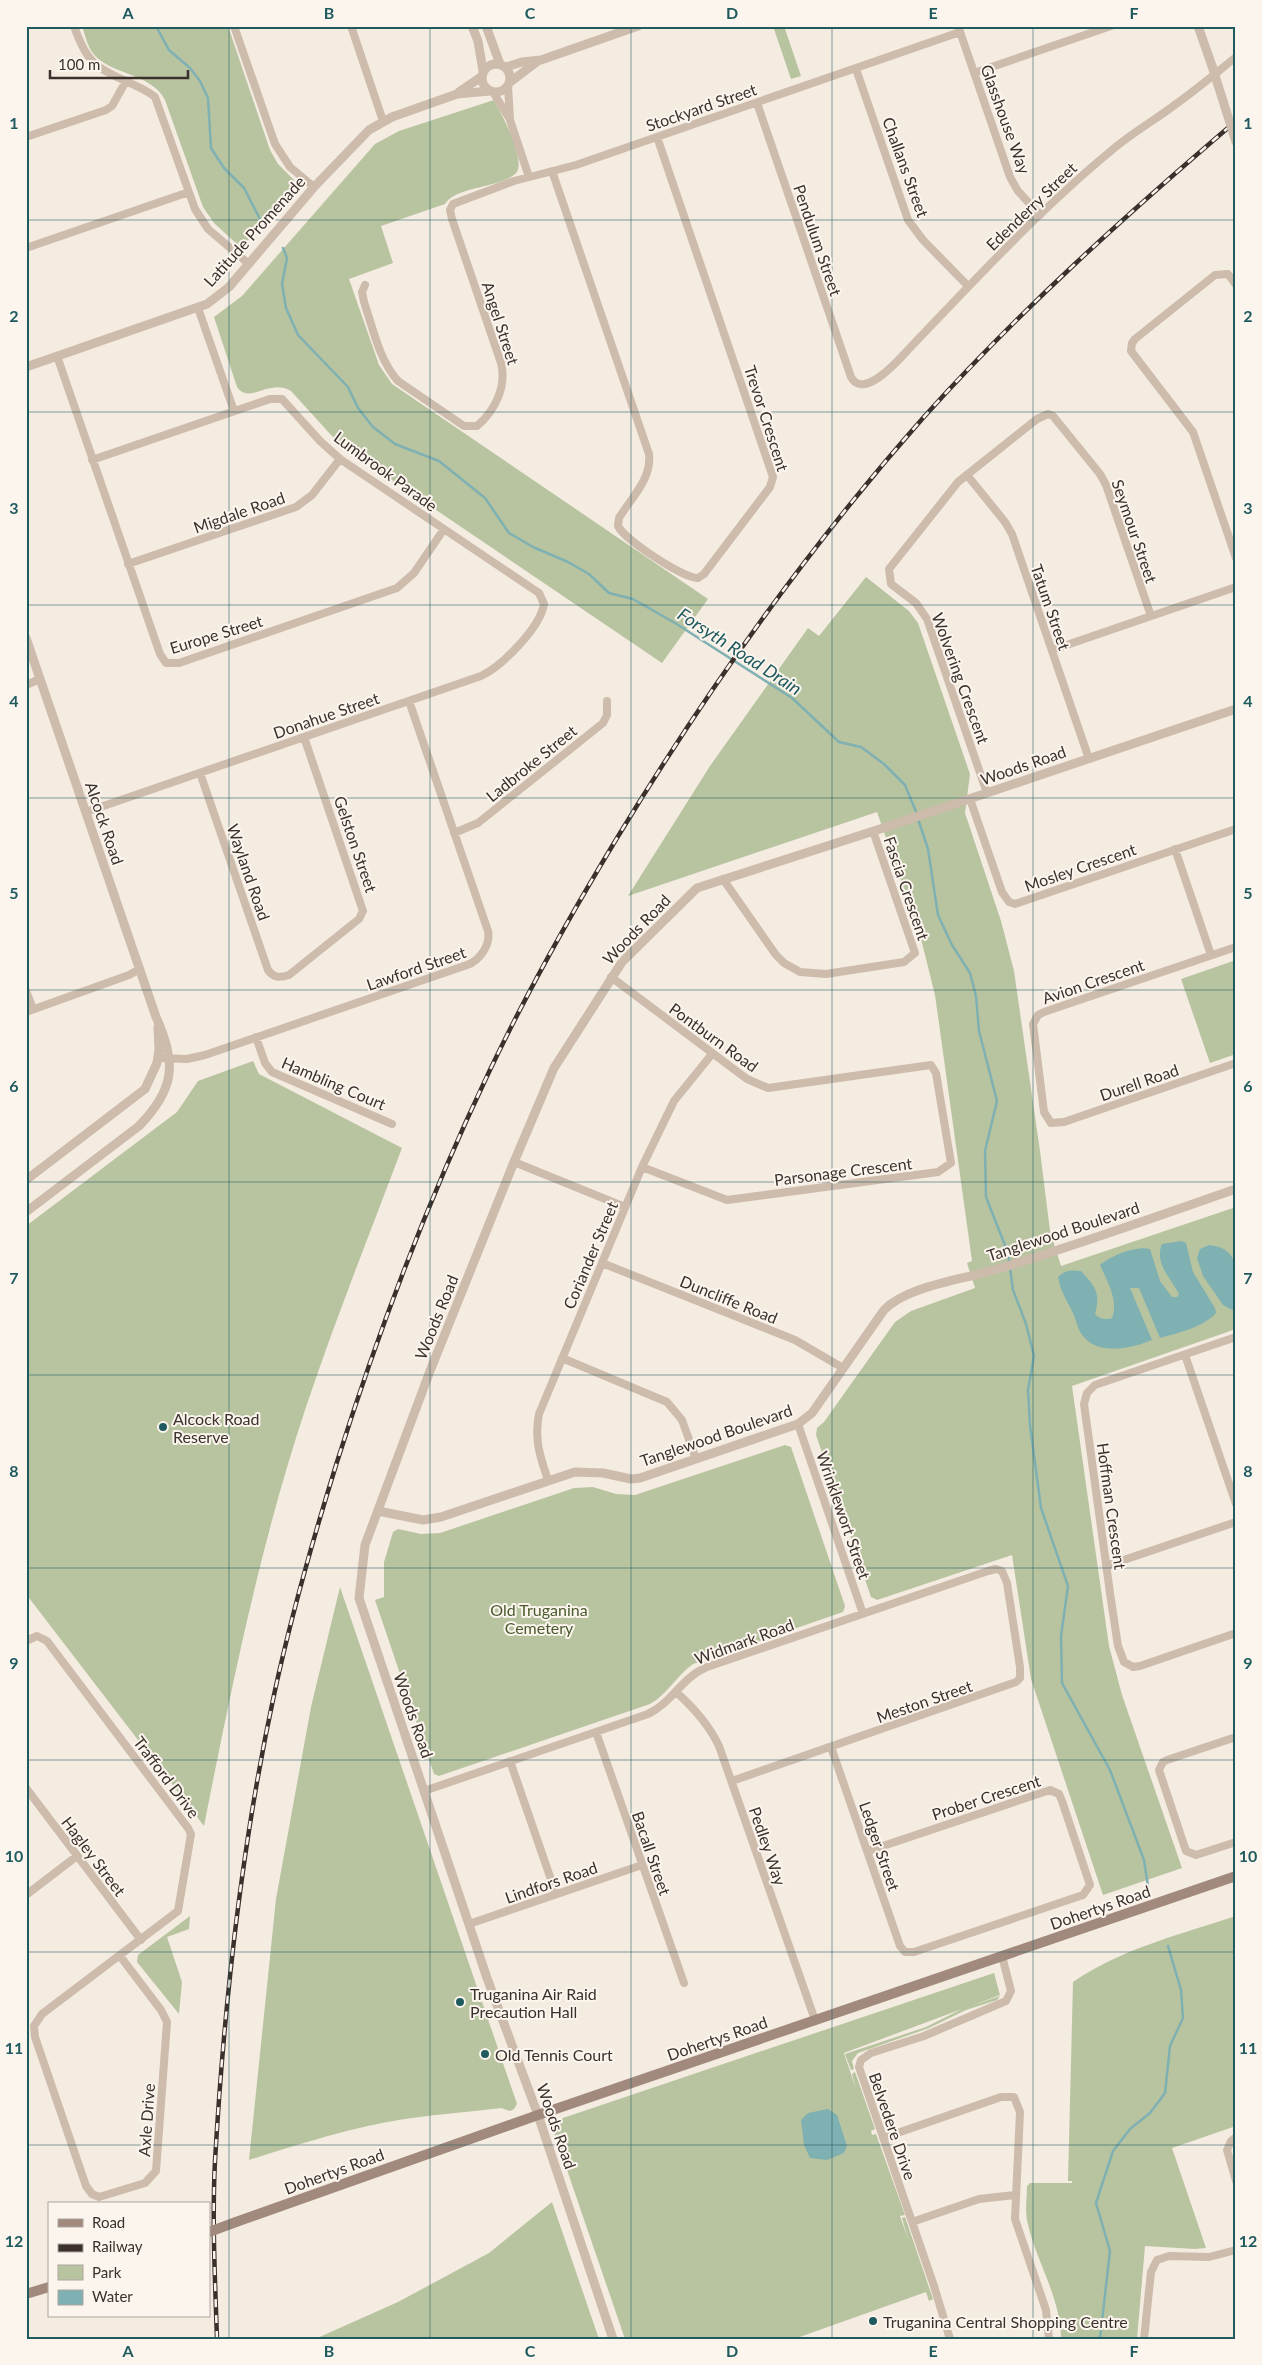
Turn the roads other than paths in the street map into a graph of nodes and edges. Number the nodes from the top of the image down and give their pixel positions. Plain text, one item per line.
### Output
1 (74, 26) edge
2 (234, 26) edge
3 (351, 26) edge
4 (472, 26) edge
5 (486, 26) edge
6 (638, 26) edge
7 (1110, 26) edge
8 (1200, 26) edge
9 (959, 29) edge
10 (1236, 57) edge
11 (541, 60) junction
12 (503, 66) junction
13 (856, 68) junction
14 (974, 73) junction
15 (482, 74) junction
16 (126, 81) junction
17 (508, 84) junction
18 (491, 91) junction
19 (457, 94) junction
20 (756, 103) junction
21 (510, 120) junction
22 (383, 121) junction
23 (26, 137) edge
24 (657, 137) junction
25 (1236, 142) edge
26 (552, 172) junction
27 (529, 177) junction
28 (314, 187) junction
29 (189, 192) junction
30 (451, 207) joint
31 (1040, 215) junction
32 (26, 248) edge
33 (249, 264) junction
34 (1236, 285) edge
35 (365, 286) dead end
36 (968, 286) junction
37 (198, 308) junction
38 (57, 356) junction
39 (26, 367) edge
40 (857, 384) joint
41 (234, 411) junction
42 (1048, 414) joint
43 (340, 459) junction
44 (92, 460) junction
45 (967, 475) junction
46 (444, 529) junction
47 (1236, 558) edge
48 (128, 564) junction
49 (1236, 587) edge
50 (544, 604) joint
51 (1150, 616) junction
52 (26, 638) edge
53 (1052, 650) junction
54 (40, 680) junction
55 (26, 685) edge
56 (410, 701) junction
57 (607, 701) dead end
58 (1236, 709) edge
59 (304, 737) junction
60 (1089, 759) junction
61 (200, 773) junction
62 (987, 794) junction
63 (970, 799) junction
64 (86, 812) junction
65 (1236, 828) edge
66 (875, 831) junction
67 (454, 833) junction
68 (1175, 849) junction
69 (723, 880) junction
70 (1236, 946) edge
71 (1211, 955) junction
72 (140, 969) junction
73 (276, 977) joint
74 (611, 977) junction
75 (26, 991) edge
76 (29, 1010) edge
77 (156, 1017) junction
78 (256, 1038) junction
79 (712, 1054) junction
80 (158, 1058) junction
81 (170, 1059) junction
82 (1236, 1063) edge
83 (931, 1065) joint
84 (1051, 1123) joint
85 (392, 1124) dead end
86 (514, 1162) junction
87 (642, 1166) junction
88 (26, 1180) edge
89 (1236, 1189) edge
90 (625, 1207) junction
91 (26, 1212) edge
92 (602, 1263) junction
93 (1236, 1337) edge
94 (1185, 1355) junction
95 (562, 1358) junction
96 (843, 1368) junction
97 (798, 1424) junction
98 (696, 1458) junction
99 (548, 1480) junction
100 (1236, 1504) edge
101 (378, 1511) junction
102 (1236, 1522) edge
103 (1106, 1566) junction
104 (1002, 1570) joint
105 (863, 1614) junction
106 (1236, 1633) edge
107 (26, 1641) edge
108 (676, 1692) junction
109 (596, 1732) junction
110 (1236, 1736) edge
111 (832, 1747) junction
112 (510, 1761) junction
113 (732, 1781) junction
114 (26, 1788) edge
115 (424, 1791) junction
116 (1236, 1842) edge
117 (868, 1851) junction
118 (77, 1856) junction
119 (642, 1865) junction
120 (1236, 1876) edge
121 (556, 1894) junction
122 (26, 1895) edge
123 (469, 1924) junction
124 (141, 1940) junction
125 (905, 1952) joint
126 (120, 1956) junction
127 (1002, 1956) junction
128 (684, 1983) dead end
129 (815, 2020) junction
130 (34, 2026) joint
131 (538, 2115) junction
132 (1236, 2137) edge
133 (884, 2138) junction
134 (1236, 2181) edge
135 (1016, 2195) junction
136 (912, 2222) junction
137 (210, 2232) edge
138 (1236, 2250) edge
139 (48, 2287) edge
140 (26, 2294) edge
141 (613, 2339) edge
142 (950, 2339) edge
143 (1049, 2339) edge
144 (1144, 2339) edge

1 - 16 street
2 - 28 street
3 - 22 street
4 - 15 street
5 - 12 street
6 - 11 street
7 - 14 street
8 - 25 street, bridge
9 - 13 street, Stockyard Street
9 - 14 street, Glasshouse Way
10 - 31 street, Edenderry Street
11 - 12 street
11 - 17 street
12 - 15 street
12 - 17 street
13 - 20 street, Stockyard Street
13 - 36 street, Challans Street
14 - 31 street, Glasshouse Way
15 - 18 street
15 - 19 street, Latitude Promenade
16 - 23 street
16 - 29 street
17 - 18 street
17 - 21 street
18 - 19 street, Latitude Promenade
18 - 21 street
19 - 22 street, Latitude Promenade
20 - 24 street, Stockyard Street
20 - 40 street, Pendulum Street
21 - 27 street
22 - 28 street, Latitude Promenade
24 - 26 street, Stockyard Street
24 - 26 street, Trevor Crescent
26 - 27 street, Stockyard Street
27 - 30 street, Stockyard Street
28 - 33 street, Latitude Promenade
29 - 32 street
29 - 33 street
30 - 35 street, Angel Street
31 - 36 street, Edenderry Street
33 - 37 street, Latitude Promenade
34 - 47 street
36 - 40 street, Edenderry Street
37 - 38 street, Latitude Promenade
37 - 41 street
38 - 39 street, Latitude Promenade
38 - 44 street, Europe Street
41 - 43 street, Lumbrook Parade
41 - 44 street, Lumbrook Parade
42 - 45 street, Wolvering Crescent
42 - 51 street, Seymour Street
43 - 46 street, Lumbrook Parade
43 - 48 street, Migdale Road
44 - 48 street, Europe Street
45 - 53 street, Tatum Street
45 - 62 street, Wolvering Crescent
46 - 48 street, Europe Street
46 - 50 street, Lumbrook Parade
49 - 51 street
50 - 56 street, Donahue Street
51 - 53 street
52 - 54 street, Alcock Road
53 - 60 street, Tatum Street
54 - 55 street
54 - 64 street, Alcock Road
56 - 59 street, Donahue Street
56 - 67 street, Lawford Street
57 - 67 street, Ladbroke Street
58 - 60 street, Woods Road
59 - 61 street, Donahue Street
59 - 73 street, Gelston Street
60 - 62 street, Woods Road
61 - 64 street, Donahue Street
61 - 73 street, Wayland Road
62 - 63 street, Woods Road
63 - 66 street, Woods Road
63 - 68 street, Mosley Crescent
64 - 72 street, Alcock Road
65 - 68 street, Mosley Crescent
66 - 69 street, Woods Road
66 - 69 street, Fascia Crescent
67 - 78 street, Lawford Street
68 - 71 street
69 - 74 street, Woods Road
70 - 71 street, Avion Crescent
71 - 84 street, Avion Crescent
72 - 76 street
72 - 77 street, Alcock Road
74 - 79 street, Pontburn Road
74 - 86 street, Woods Road
75 - 76 street
77 - 80 street, Alcock Road
77 - 81 street, Alcock Road
78 - 81 street, Lawford Street
78 - 85 street, Hambling Court
79 - 83 street, Pontburn Road
79 - 87 street, Coriander Street
80 - 81 street, Lawford Street
80 - 88 street, Alcock Road
81 - 91 street, Alcock Road
82 - 84 street, Durell Road
83 - 87 street, Parsonage Crescent
86 - 90 street
86 - 101 street, Woods Road
87 - 90 street, Coriander Street
89 - 96 street, Tanglewood Boulevard
90 - 92 street, Coriander Street
92 - 95 street, Coriander Street
92 - 96 street, Duncliffe Road
93 - 94 street, Hoffman Crescent
94 - 100 street
94 - 103 street, Hoffman Crescent
95 - 98 street
95 - 99 street, Coriander Street
96 - 97 street, Tanglewood Boulevard
97 - 98 street, Tanglewood Boulevard
97 - 105 street, Wrinklewort Street
98 - 99 street, Tanglewood Boulevard
99 - 101 street, Tanglewood Boulevard
101 - 115 street, Woods Road
102 - 103 street
103 - 106 street, Hoffman Crescent
104 - 105 street, Widmark Road
104 - 111 street, Meston Street
105 - 108 street, Widmark Road
107 - 124 street, Trafford Drive
108 - 109 street, Widmark Road
108 - 113 street, Pedley Way
109 - 112 street, Widmark Road
109 - 119 street, Bacall Street
110 - 116 street
111 - 113 street, Meston Street
111 - 117 street, Ledger Street
112 - 115 street, Widmark Road
112 - 121 street
113 - 129 street, Pedley Way
114 - 118 street, Hagley Street
115 - 123 street, Woods Road
117 - 125 street, Ledger Street
117 - 125 street, Prober Crescent
118 - 122 street
118 - 124 street, Hagley Street
119 - 121 street, Lindfors Road
119 - 128 street, Bacall Street
120 - 127 main road, Dohertys Road
121 - 123 street, Lindfors Road
123 - 131 street, Woods Road
124 - 126 street, Trafford Drive
126 - 130 street, Trafford Drive
126 - 130 street, Axle Drive
127 - 129 main road, Dohertys Road
127 - 133 street, Belvedere Drive
129 - 131 main road, Dohertys Road
131 - 137 main road, Dohertys Road, bridge
131 - 141 street, Woods Road
132 - 134 street
133 - 135 street
133 - 136 street, Belvedere Drive
135 - 136 street
135 - 143 street
136 - 142 street, Belvedere Drive
138 - 144 street
139 - 140 main road

